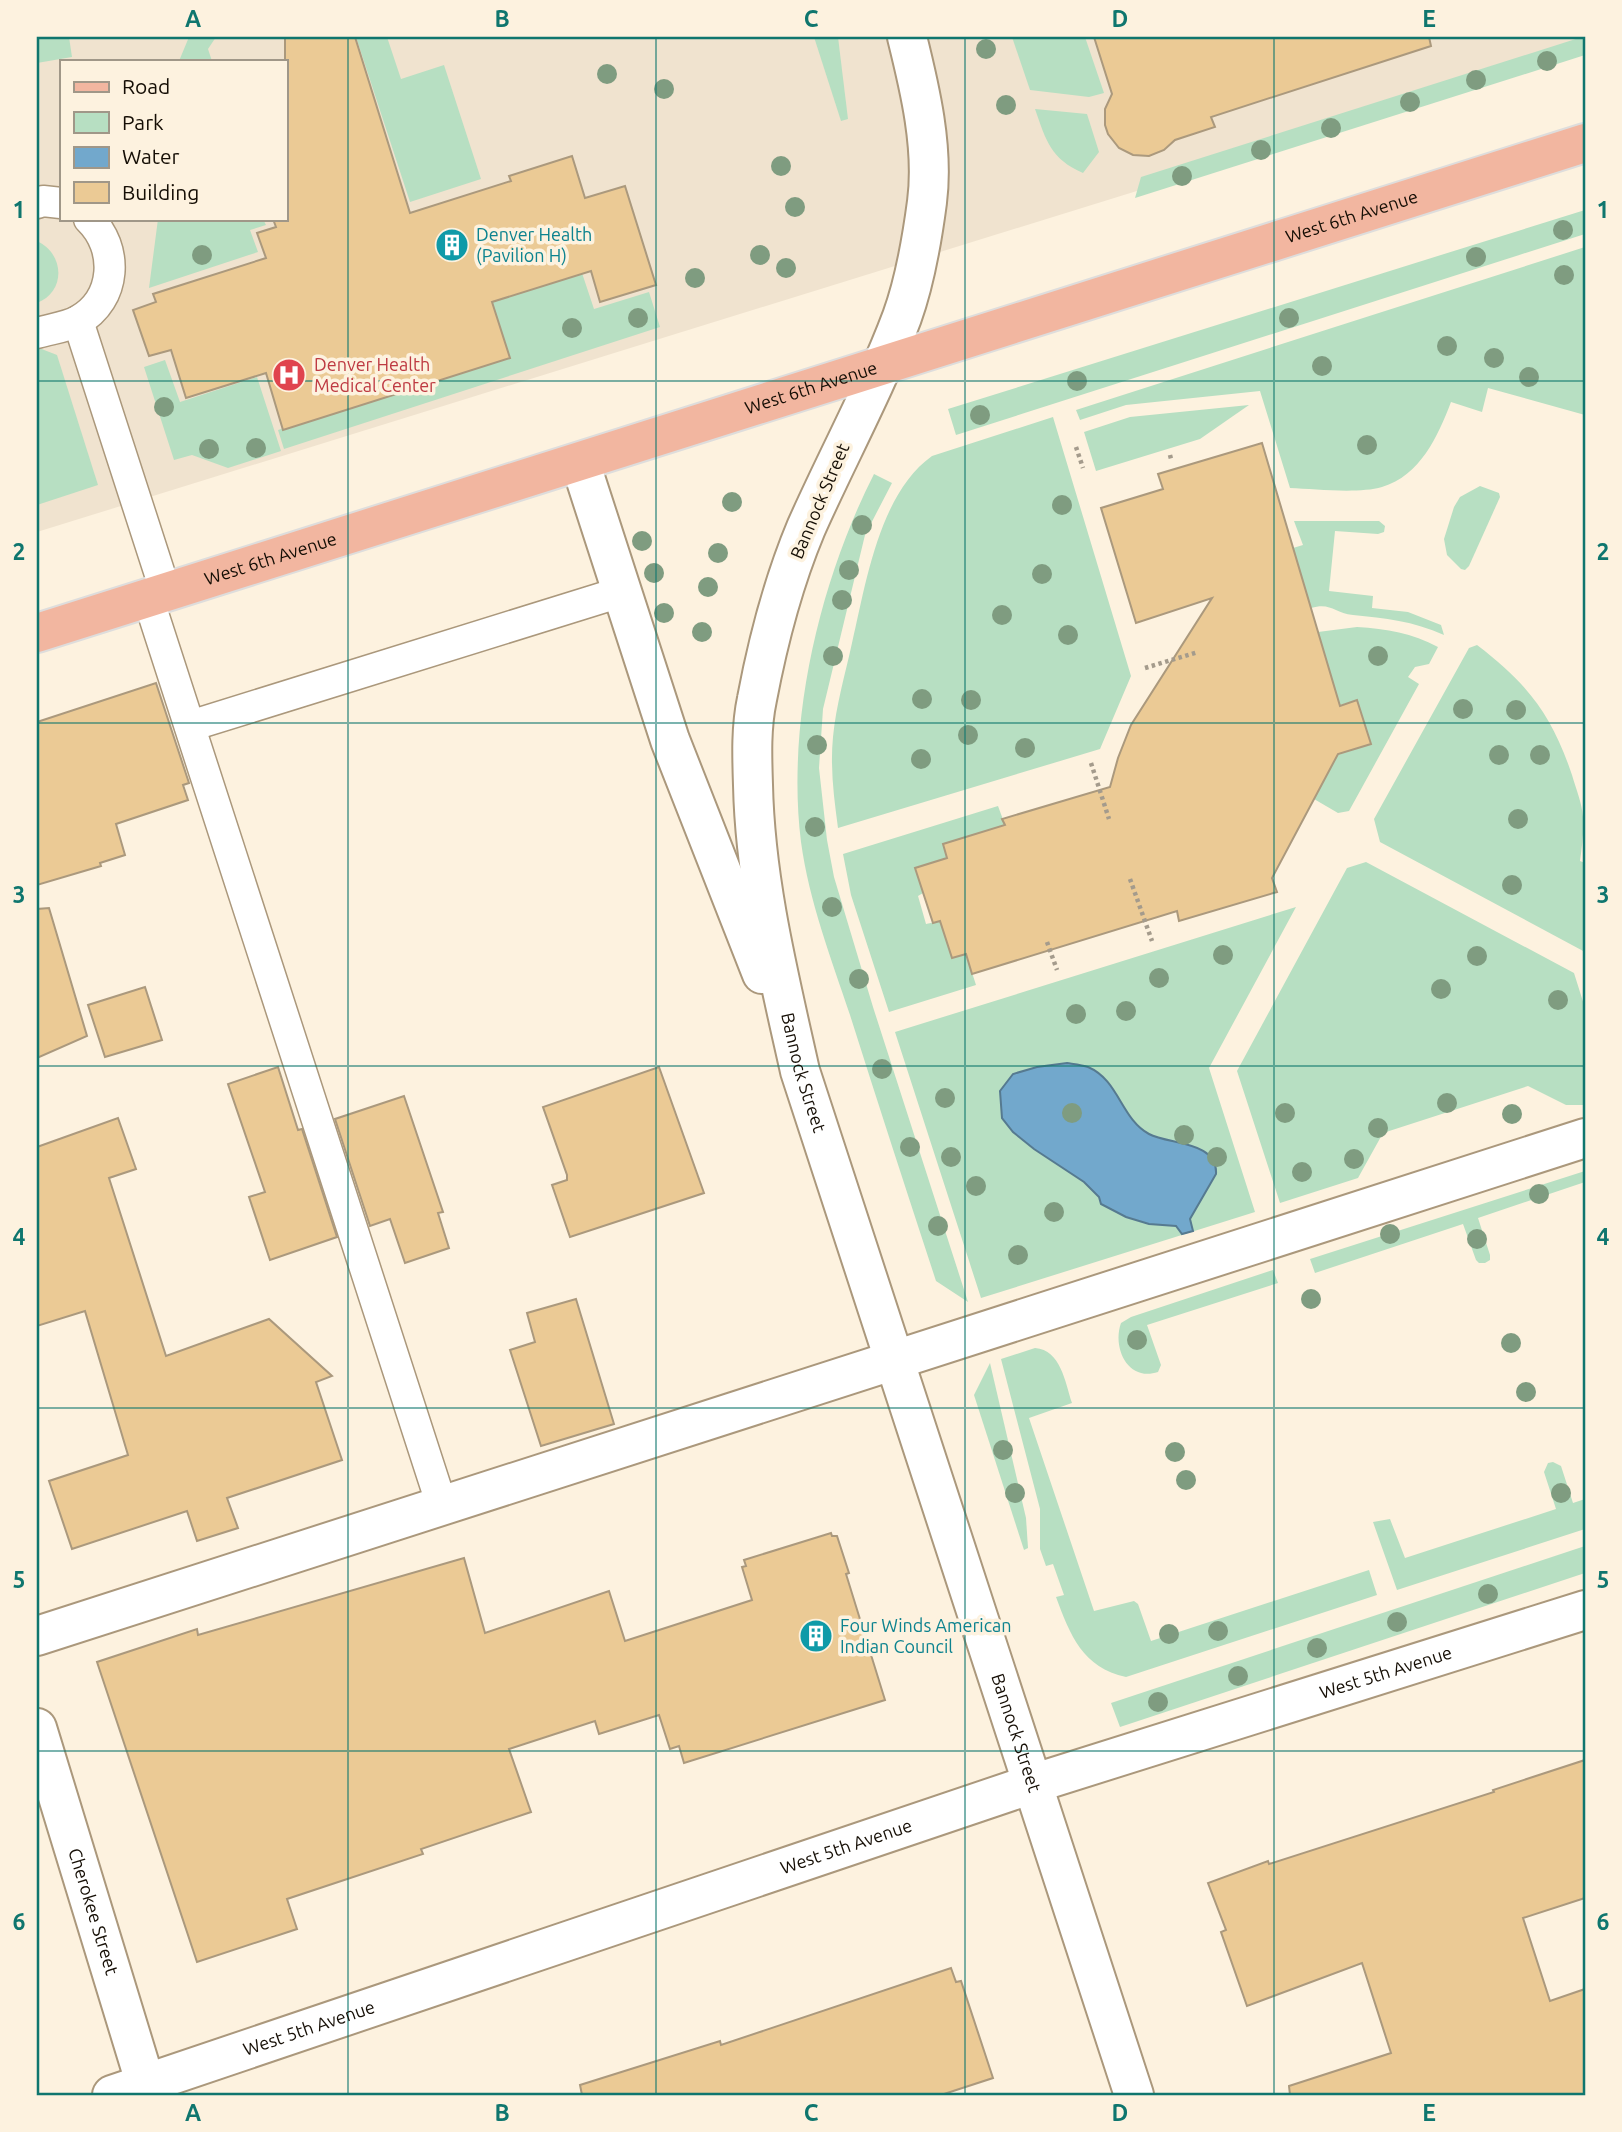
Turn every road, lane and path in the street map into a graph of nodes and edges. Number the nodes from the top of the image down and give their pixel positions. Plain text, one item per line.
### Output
1 (907, 37) edge
2 (1585, 143) edge
3 (37, 203) edge
4 (60, 203) edge
5 (90, 220) edge
6 (78, 321) junction
7 (37, 333) edge
8 (881, 366) junction
9 (1076, 447) dead end
10 (580, 462) junction
11 (1083, 468) dead end
12 (621, 592) junction
13 (157, 596) junction
14 (37, 634) edge
15 (1198, 652) dead end
16 (1145, 668) dead end
17 (190, 726) junction
18 (1091, 763) dead end
19 (1109, 820) dead end
20 (1130, 879) dead end
21 (1047, 942) dead end
22 (1152, 942) dead end
23 (1057, 970) dead end
24 (800, 1071) junction
25 (1585, 1138) edge
26 (895, 1361) junction
27 (442, 1506) junction
28 (1585, 1610) edge
29 (37, 1636) edge
30 (37, 1728) edge
31 (1032, 1784) junction
32 (136, 2091) edge
33 (1134, 2095) edge

1 - 8 street, Bannock Street
2 - 8 main road, West 6th Avenue
3 - 4 lane
5 - 6 lane
6 - 7 lane
6 - 13 lane
8 - 10 main road, West 6th Avenue
8 - 24 street, Bannock Street
9 - 11 path
10 - 12 street
10 - 13 main road, West 6th Avenue
12 - 17 lane
12 - 24 street
13 - 14 main road, West 6th Avenue
13 - 17 lane
15 - 16 path
17 - 27 lane
18 - 19 path
20 - 22 path
21 - 23 path
24 - 26 street, Bannock Street
25 - 26 street
26 - 27 street
26 - 31 street, Bannock Street
27 - 29 street
28 - 31 street, West 5th Avenue
30 - 32 street, Cherokee Street
31 - 32 street, West 5th Avenue
31 - 33 street, Bannock Street

